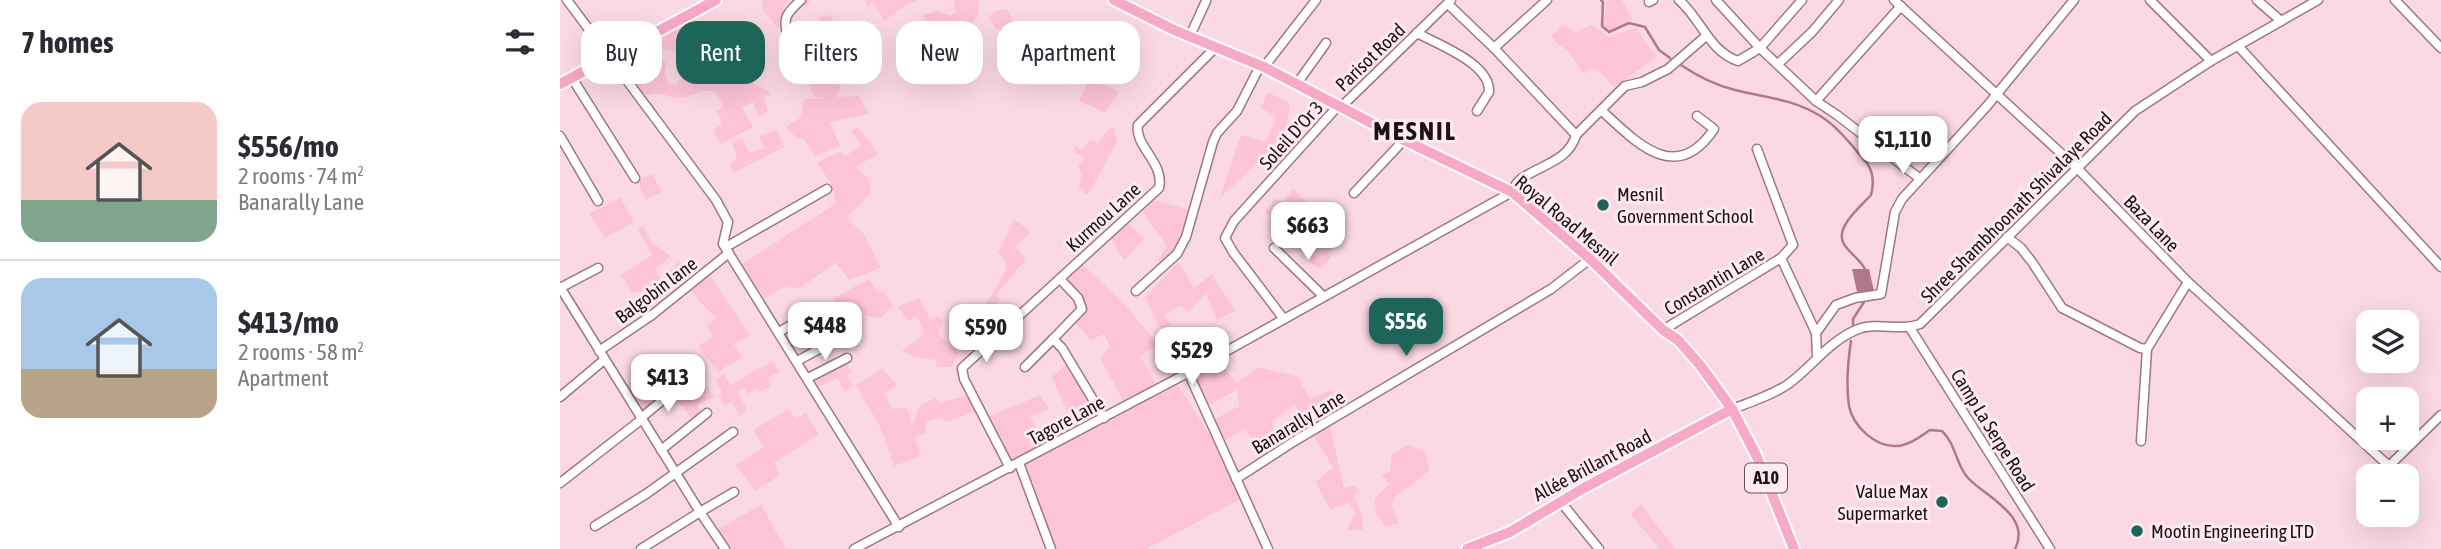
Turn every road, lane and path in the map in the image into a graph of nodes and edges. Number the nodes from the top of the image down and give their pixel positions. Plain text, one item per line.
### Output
1 (567, 0) edge
2 (716, 0) edge
3 (802, 0) edge
4 (1114, 0) edge
5 (1316, 0) edge
6 (1546, 0) edge
7 (1679, 0) edge
8 (1716, 0) edge
9 (1802, 0) edge
10 (1839, 0) edge
11 (2074, 0) edge
12 (2150, 0) edge
13 (2258, 0) edge
14 (2318, 0) edge
15 (2395, 0) edge
16 (1206, 1) edge
17 (1450, 2) edge
18 (1897, 3) edge
19 (583, 21) edge
20 (786, 21) edge
21 (2281, 21) junction
22 (662, 30) edge
23 (1418, 33) junction
24 (1190, 36) junction
25 (1706, 36) junction
26 (1326, 43) dead end
27 (1216, 46) junction
28 (2239, 47) junction
29 (1494, 48) junction
30 (1760, 48) junction
31 (2441, 48) edge
32 (2211, 61) junction
33 (1778, 64) junction
34 (1262, 67) junction
35 (581, 73) edge
36 (572, 78) junction
37 (629, 84) edge
38 (560, 85) edge
39 (1296, 85) junction
40 (1997, 95) junction
41 (1816, 101) junction
42 (1339, 107) junction
43 (1478, 111) dead end
44 (1602, 111) junction
45 (1697, 116) dead end
46 (1576, 135) junction
47 (560, 136) edge
48 (1404, 141) junction
49 (1757, 149) dead end
50 (2077, 168) junction
51 (635, 178) dead end
52 (1919, 178) junction
53 (827, 189) dead end
54 (1512, 192) junction
55 (1354, 193) dead end
56 (598, 201) dead end
57 (2007, 237) junction
58 (1274, 248) dead end
59 (727, 250) junction
60 (1781, 258) junction
61 (1590, 259) junction
62 (2441, 267) edge
63 (598, 268) dead end
64 (1060, 279) junction
65 (2189, 282) junction
66 (560, 288) edge
67 (1136, 291) dead end
68 (1323, 296) junction
69 (1283, 318) junction
70 (796, 322) dead end
71 (1910, 328) junction
72 (1663, 330) junction
73 (779, 332) junction
74 (1816, 333) junction
75 (840, 338) dead end
76 (1053, 339) junction
77 (2147, 349) junction
78 (599, 351) junction
79 (1817, 356) junction
80 (847, 358) dead end
81 (604, 360) junction
82 (797, 361) junction
83 (1025, 367) dead end
84 (1188, 372) junction
85 (808, 378) junction
86 (677, 388) dead end
87 (560, 397) edge
88 (1732, 409) junction
89 (707, 413) dead end
90 (2441, 415) edge
91 (1104, 418) junction
92 (642, 419) junction
93 (733, 432) dead end
94 (2141, 442) dead end
95 (661, 450) junction
96 (1019, 463) junction
97 (1010, 468) junction
98 (676, 473) junction
99 (1236, 479) junction
100 (560, 483) edge
101 (734, 492) dead end
102 (1560, 501) junction
103 (700, 512) junction
104 (595, 526) dead end
105 (899, 527) junction
106 (1485, 546) edge
107 (865, 547) edge
108 (641, 549) edge
109 (725, 549) edge
110 (854, 549) edge
111 (1051, 549) edge
112 (1268, 549) edge
113 (1467, 549) edge
114 (1599, 549) edge
115 (1794, 549) edge
116 (2050, 549) edge

1 - 19 street
2 - 22 main road
3 - 20 street
4 - 24 main road, Royal Road Mesnil / A10
5 - 34 street
6 - 29 street
7 - 25 street
8 - 30 street
9 - 30 street
10 - 33 street
11 - 40 street
12 - 32 street
13 - 21 street
14 - 21 street, Shree Shambhoonath Shivalaye Road
15 - 31 street
16 - 24 street
17 - 23 street, Parisot Road
17 - 29 street
18 - 40 street, Baza Lane
18 - 41 street
21 - 28 street, Shree Shambhoonath Shivalaye Road
23 - 42 street, Parisot Road
23 - 43 street
24 - 27 main road, Royal Road Mesnil / A10
25 - 30 street
25 - 44 street, Tagore Lane
26 - 39 street
27 - 34 main road, Royal Road Mesnil / A10
27 - 64 street, Kurmou Lane
28 - 32 street, Shree Shambhoonath Shivalaye Road
28 - 62 street
29 - 46 street
30 - 33 street
32 - 50 street, Shree Shambhoonath Shivalaye Road
33 - 41 street
34 - 39 main road, Royal Road Mesnil / A10
34 - 67 street
35 - 36 main road
36 - 38 main road
36 - 51 street
37 - 59 street
39 - 42 main road, Royal Road Mesnil / A10
40 - 50 street, Baza Lane
40 - 52 street
41 - 52 street
42 - 48 main road, Royal Road Mesnil / A10
42 - 69 street, Soleil D'Or 3
44 - 45 street
44 - 46 street, Tagore Lane
46 - 54 street, Tagore Lane
47 - 56 street
48 - 54 main road, Royal Road Mesnil / A10
48 - 55 street
49 - 60 street
50 - 57 street, Shree Shambhoonath Shivalaye Road
50 - 65 street, Baza Lane
52 - 74 street
53 - 59 street, Balgobin lane
54 - 61 main road, Royal Road Mesnil / A10
54 - 68 street, Tagore Lane
57 - 71 street, Shree Shambhoonath Shivalaye Road
57 - 77 street
58 - 68 street
59 - 73 street
59 - 78 street, Balgobin lane
60 - 72 street, Constantin Lane
60 - 74 street
61 - 72 main road, Royal Road Mesnil / A10
61 - 99 street, Banarally Lane
63 - 66 street
64 - 76 street, Kurmou Lane
64 - 97 street, Kurmou Lane
65 - 77 street
65 - 90 street, Baza Lane
66 - 78 street
68 - 69 street, Tagore Lane
69 - 84 street, Tagore Lane
70 - 73 street
71 - 79 street
71 - 116 street, Camp La Serpe Road
72 - 88 main road, Royal Road Mesnil / A10
73 - 82 street
74 - 79 street
75 - 82 street
76 - 83 street
76 - 91 street
77 - 94 street
78 - 81 street
79 - 88 street
80 - 85 street
81 - 87 street
81 - 92 street
82 - 85 street
84 - 91 street, Tagore Lane
84 - 99 street
85 - 105 street
86 - 92 street
88 - 102 main road, Allée Brillant Road
88 - 115 main road, A10
89 - 95 street
91 - 96 street, Tagore Lane
92 - 95 street
92 - 100 street
93 - 98 street
95 - 98 street
96 - 97 street, Tagore Lane
96 - 111 street
97 - 105 street, Tagore Lane
98 - 103 street
98 - 104 street
99 - 112 street
101 - 103 street
102 - 106 main road, Allée Brillant Road
102 - 114 street
103 - 108 street
103 - 109 street
105 - 107 street, Tagore Lane
106 - 113 main road, Allée Brillant Road
107 - 110 street, Tagore Lane

